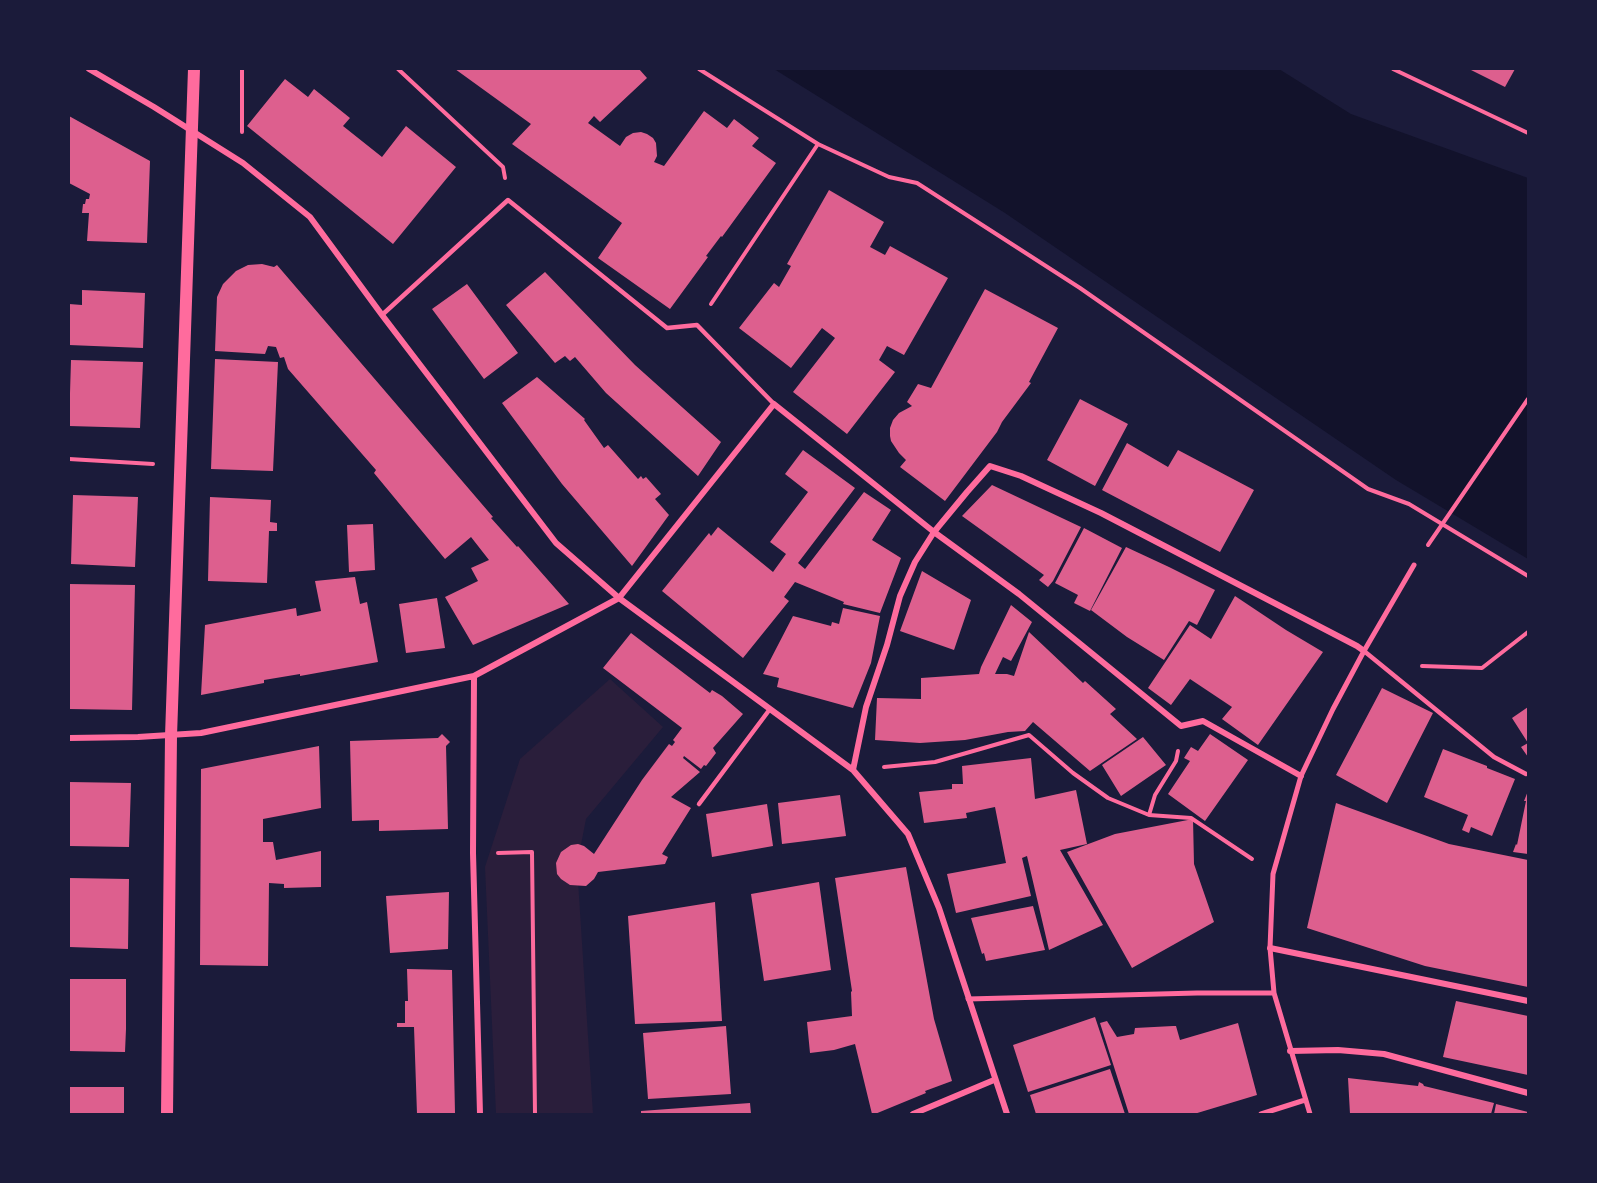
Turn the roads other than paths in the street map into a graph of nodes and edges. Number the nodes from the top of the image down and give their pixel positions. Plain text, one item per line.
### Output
1 (89, 69) edge
2 (194, 69) edge
3 (192, 131) junction
4 (382, 315) junction
5 (774, 404) junction
6 (934, 532) junction
7 (1413, 565) road end
8 (619, 598) junction
9 (1364, 651) junction
10 (474, 676) junction
11 (770, 709) junction
12 (171, 736) junction
13 (69, 738) edge
14 (853, 770) junction
15 (1526, 774) dead end
16 (1301, 776) junction
17 (699, 804) dead end
18 (1270, 948) junction
19 (1274, 993) junction
20 (968, 999) junction
21 (1528, 1001) edge
22 (1290, 1051) junction
23 (994, 1080) junction
24 (1528, 1093) edge
25 (1305, 1100) junction
26 (167, 1114) edge
27 (480, 1114) edge
28 (913, 1114) edge
29 (1007, 1114) edge
30 (1261, 1114) edge
31 (1310, 1114) edge

1 - 3 street
2 - 3 main road
3 - 4 street
3 - 12 main road
4 - 5 lane
4 - 8 street
5 - 6 street
5 - 8 street
6 - 9 street
6 - 14 street
6 - 16 street
7 - 9 street
8 - 10 street
8 - 11 street
9 - 15 lane
9 - 16 street
10 - 12 street
10 - 27 street
11 - 14 street
11 - 17 lane
12 - 13 street
12 - 26 main road
14 - 20 street
16 - 18 street
18 - 19 street
18 - 21 street
19 - 20 street
19 - 22 street
20 - 23 street
22 - 24 street
22 - 25 street
23 - 28 street
23 - 29 street
25 - 30 street
25 - 31 street

